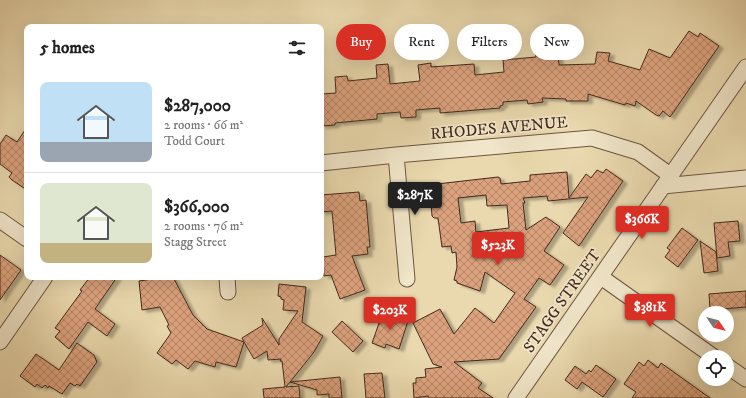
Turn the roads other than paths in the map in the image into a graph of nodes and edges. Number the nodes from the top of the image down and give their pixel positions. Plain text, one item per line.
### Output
1 (746, 67) edge
2 (396, 155) junction
3 (324, 163) edge
4 (746, 178) edge
5 (667, 181) junction
6 (0, 220) edge
7 (24, 237) edge
8 (601, 277) junction
9 (407, 279) dead end
10 (43, 280) edge
11 (227, 280) edge
12 (228, 292) dead end
13 (0, 342) edge
14 (704, 350) edge
15 (734, 371) edge
16 (746, 379) edge
17 (516, 398) edge

1 - 5 street, STAGG STREET
2 - 3 street, RHODES AVENUE
2 - 5 street, RHODES AVENUE
2 - 9 street
4 - 5 street
5 - 8 street, STAGG STREET
6 - 7 street
8 - 14 street
8 - 17 street, STAGG STREET
10 - 13 street
11 - 12 street
15 - 16 street

